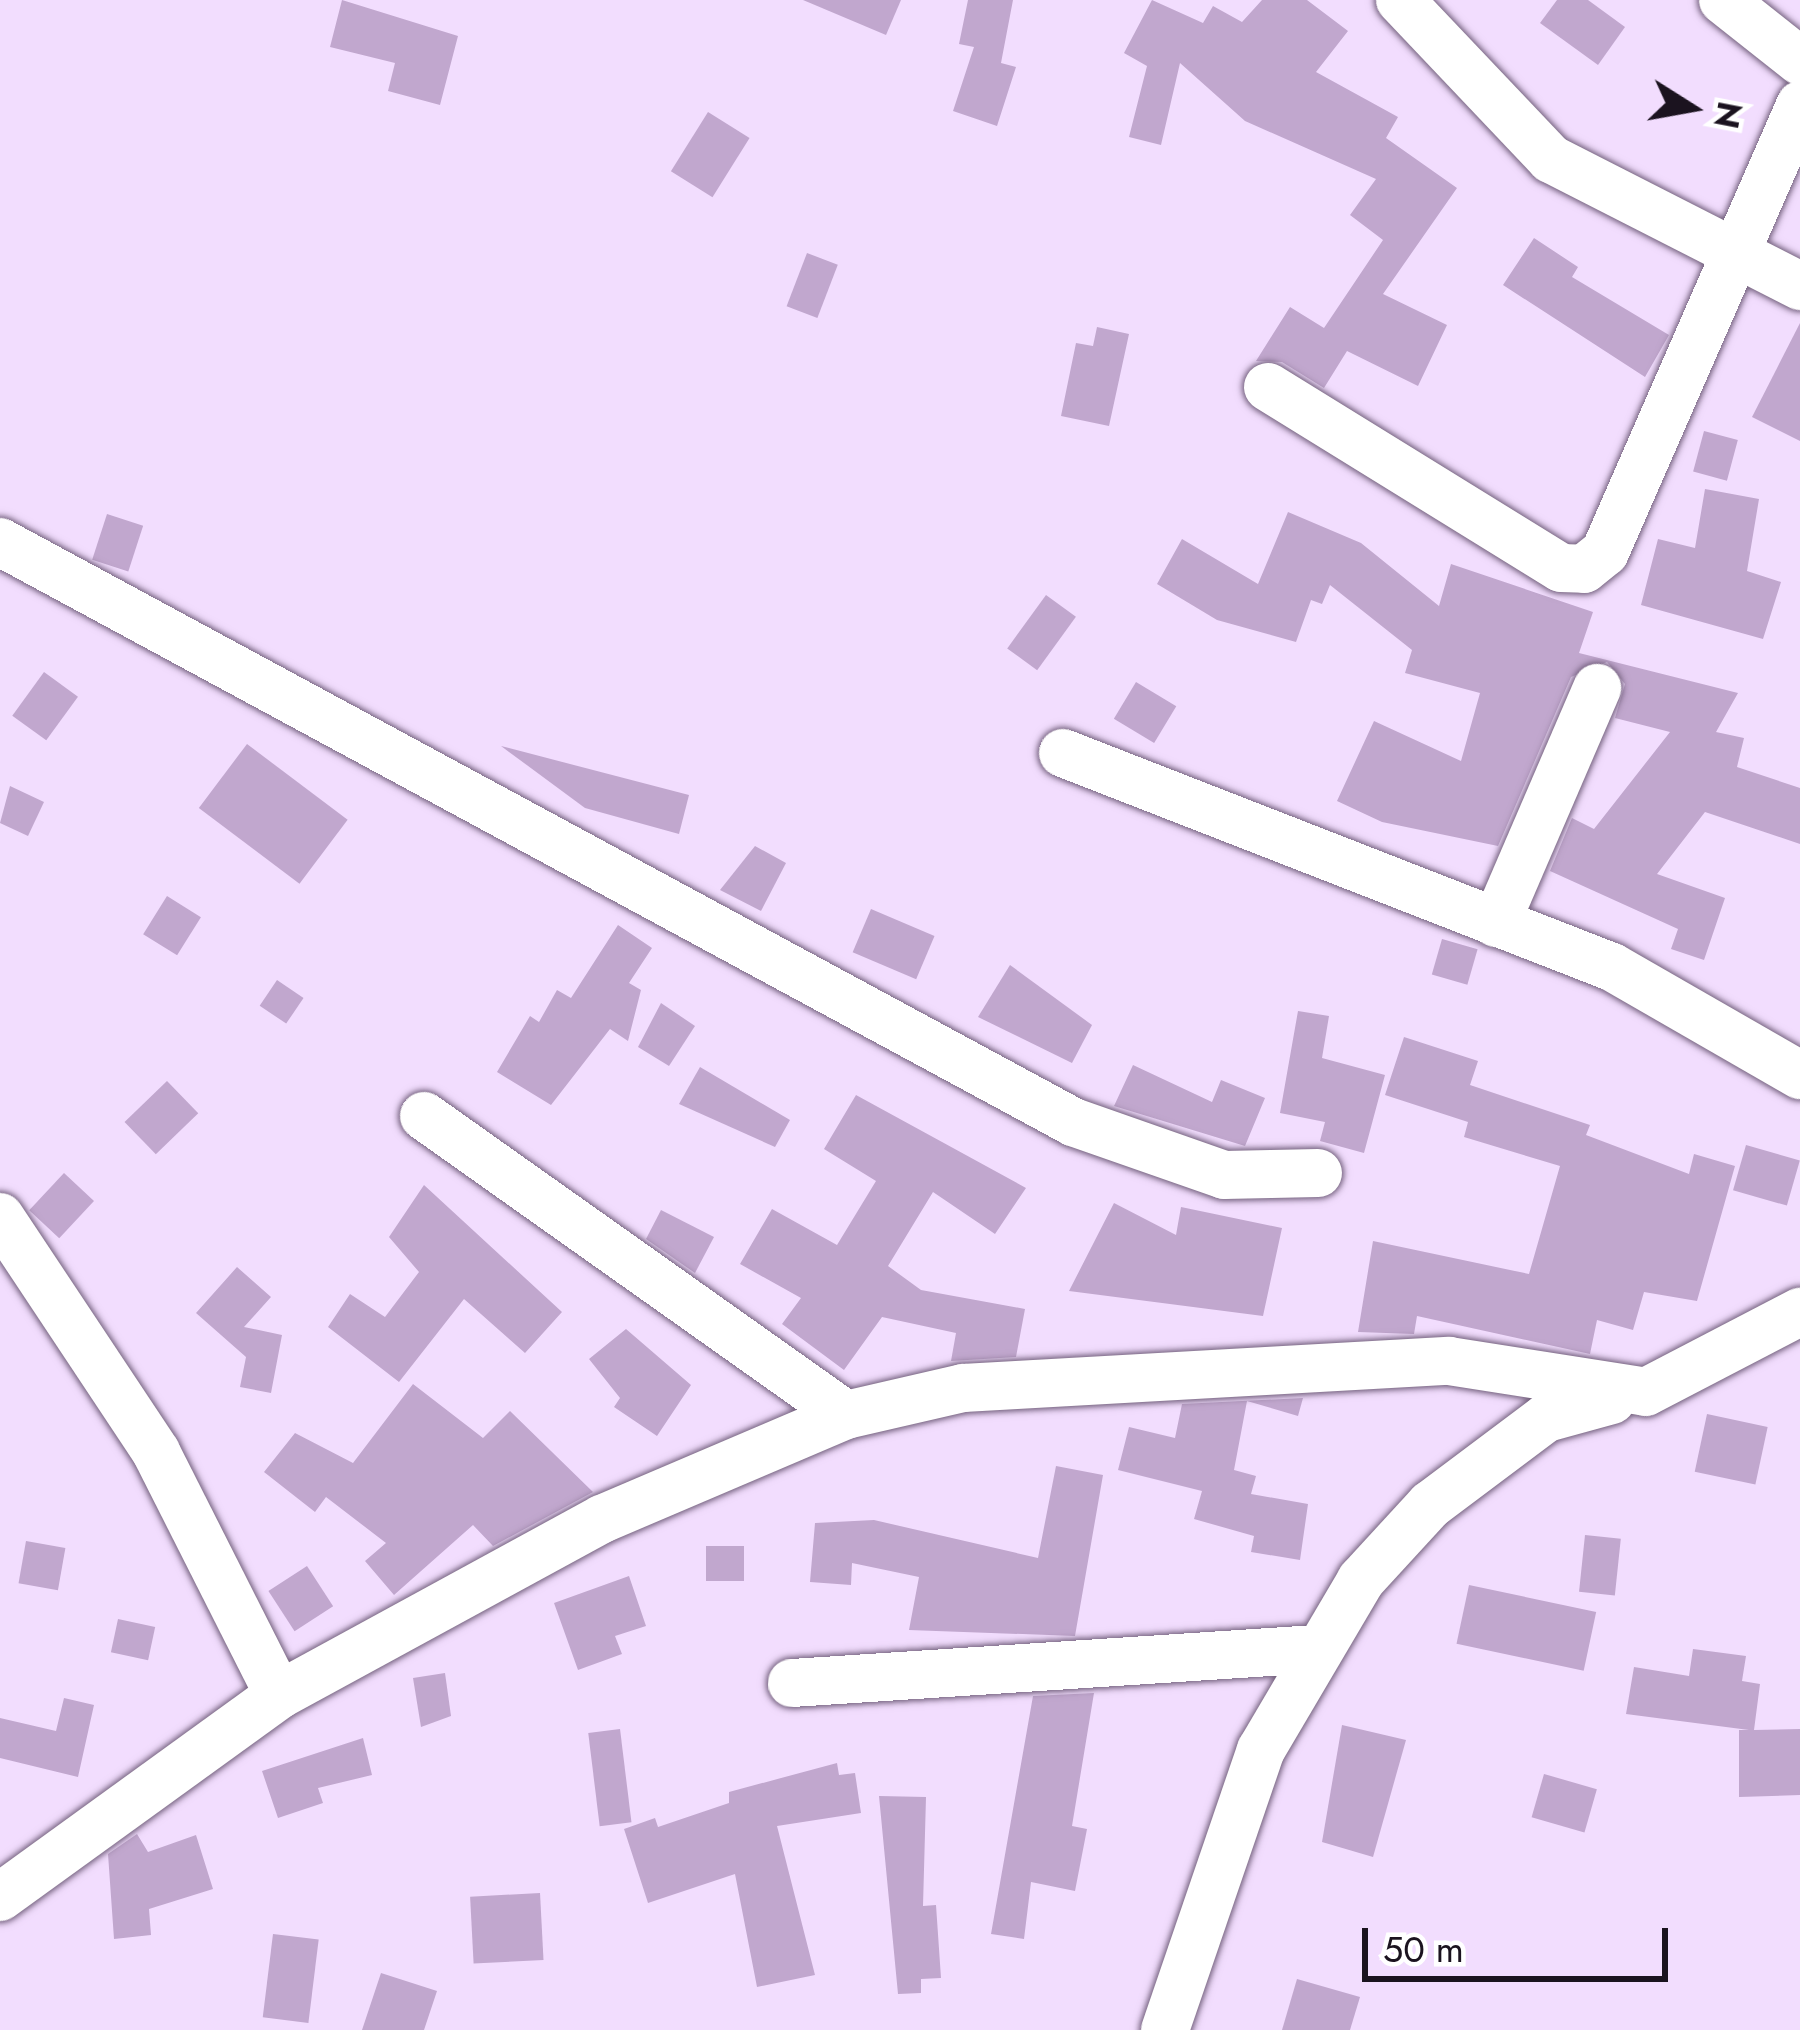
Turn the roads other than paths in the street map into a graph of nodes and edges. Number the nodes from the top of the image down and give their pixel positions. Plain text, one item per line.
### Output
1 (1400, 0) edge
2 (1723, 0) edge
3 (1800, 61) edge
4 (1800, 105) edge
5 (1734, 254) junction
6 (1800, 286) edge
7 (1268, 387) dead end
8 (0, 542) edge
9 (1597, 688) dead end
10 (1063, 753) dead end
11 (1496, 923) junction
12 (1800, 1076) edge
13 (424, 1116) dead end
14 (1318, 1173) dead end
15 (0, 1217) edge
16 (1800, 1312) edge
17 (1646, 1391) junction
18 (846, 1415) junction
19 (1316, 1649) junction
20 (792, 1683) dead end
21 (279, 1695) junction
22 (0, 1898) edge
23 (1165, 2030) edge

1 - 5 street
2 - 3 street
4 - 5 street
5 - 6 street
5 - 7 street
8 - 14 street
9 - 11 street
10 - 11 street
11 - 12 street
13 - 18 street
15 - 21 street
16 - 17 street
17 - 18 street
17 - 19 street
18 - 21 street
19 - 20 street
19 - 23 street
21 - 22 street

